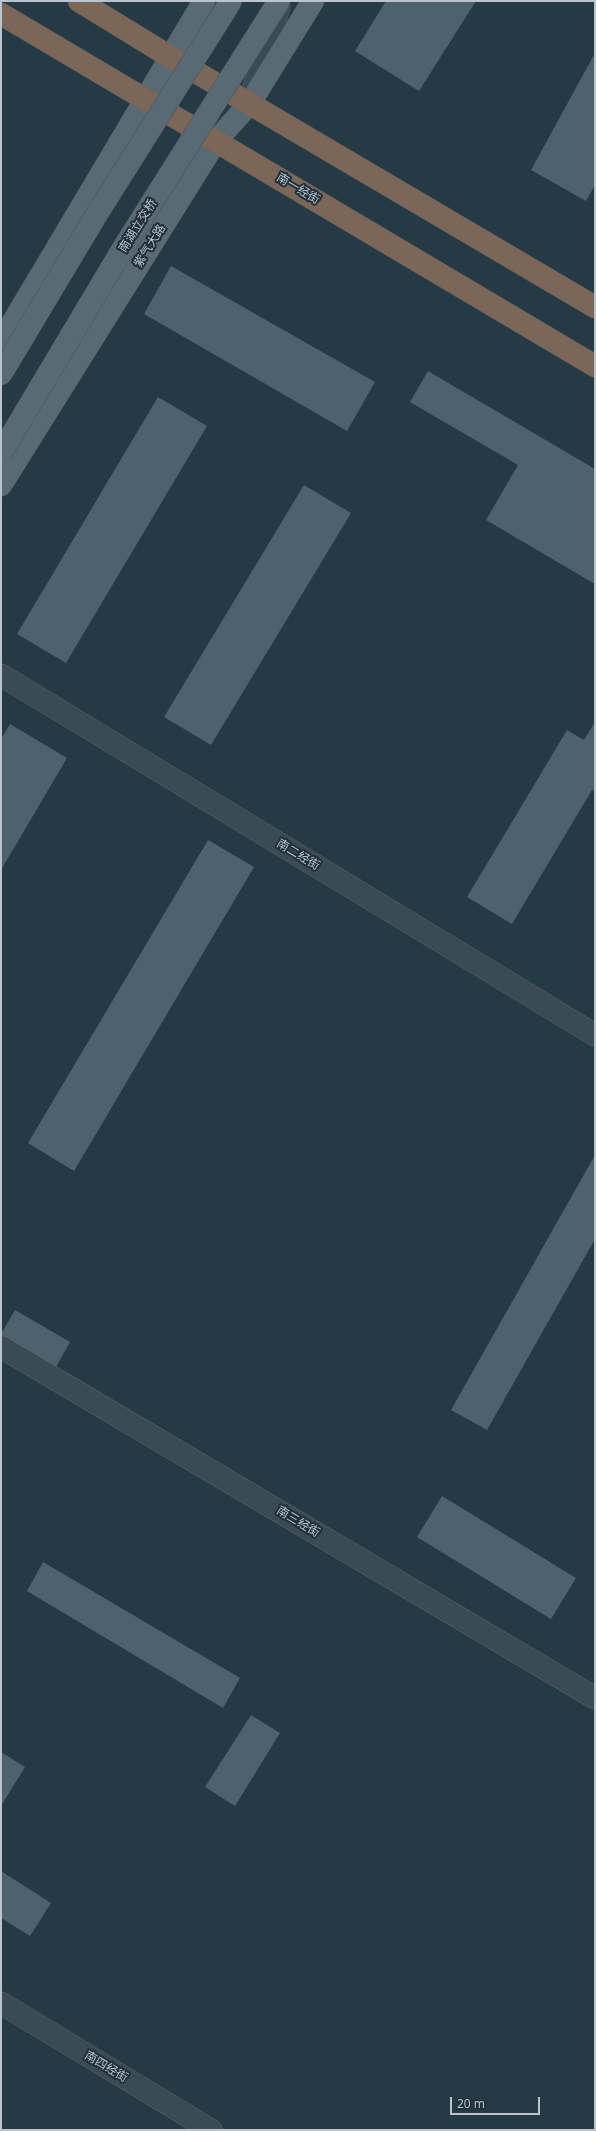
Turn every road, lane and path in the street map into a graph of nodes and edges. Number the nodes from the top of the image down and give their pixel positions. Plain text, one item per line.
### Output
1 (79, 1) edge
2 (204, 1) edge
3 (231, 1) edge
4 (280, 1) edge
5 (313, 1) edge
6 (1, 14) edge
7 (172, 58) junction
8 (144, 100) junction
9 (250, 103) junction
10 (216, 141) junction
11 (595, 307) edge
12 (1, 342) edge
13 (595, 366) edge
14 (1, 374) edge
15 (1, 453) edge
16 (1, 485) edge
17 (1, 674) edge
18 (595, 1035) edge
19 (1, 1347) edge
20 (595, 1698) edge
21 (1, 2003) edge
22 (211, 2130) edge

1 - 7 highway
2 - 7 main road
3 - 7 street
3 - 14 main road, bridge
4 - 9 street, 紫气大路
4 - 15 main road, 南湖立交桥, bridge
5 - 9 main road
6 - 8 highway, 南一经街
7 - 8 main road
7 - 9 highway
8 - 10 highway, 南一经街
8 - 12 main road
9 - 10 main road, 紫气大路
9 - 11 highway
10 - 13 highway, 南一经街
10 - 16 main road, 紫气大路
17 - 18 street, 南二经街
19 - 20 street, 南三经街
21 - 22 street, 南四经街

